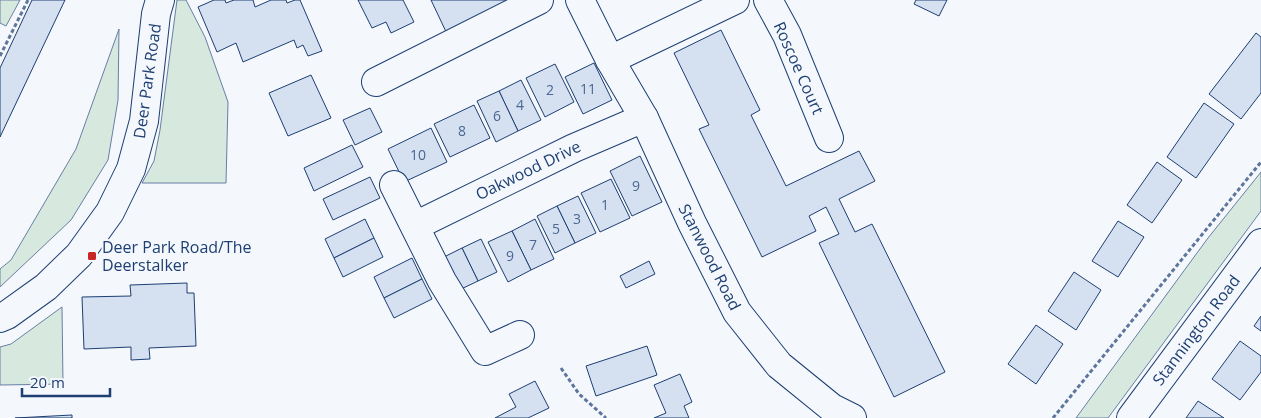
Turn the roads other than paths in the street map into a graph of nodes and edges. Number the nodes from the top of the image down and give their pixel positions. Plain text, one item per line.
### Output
1 (160, 0) edge
2 (539, 0) edge
3 (580, 0) edge
4 (735, 0) edge
5 (768, 0) edge
6 (610, 60) junction
7 (376, 82) dead end
8 (644, 118) junction
9 (829, 138) dead end
10 (394, 185) dead end
11 (415, 226) junction
12 (1261, 243) edge
13 (0, 318) edge
14 (520, 335) dead end
15 (836, 415) edge
16 (1130, 418) edge

1 - 13 street, Deer Park Road
2 - 7 street
3 - 6 street, Stanwood Road
4 - 6 street
5 - 9 street, Roscoe Court
6 - 8 street, Stanwood Road
8 - 11 street, Oakwood Drive
8 - 15 street, Stanwood Road
10 - 11 street
11 - 14 street
12 - 16 street, Stannington Road

